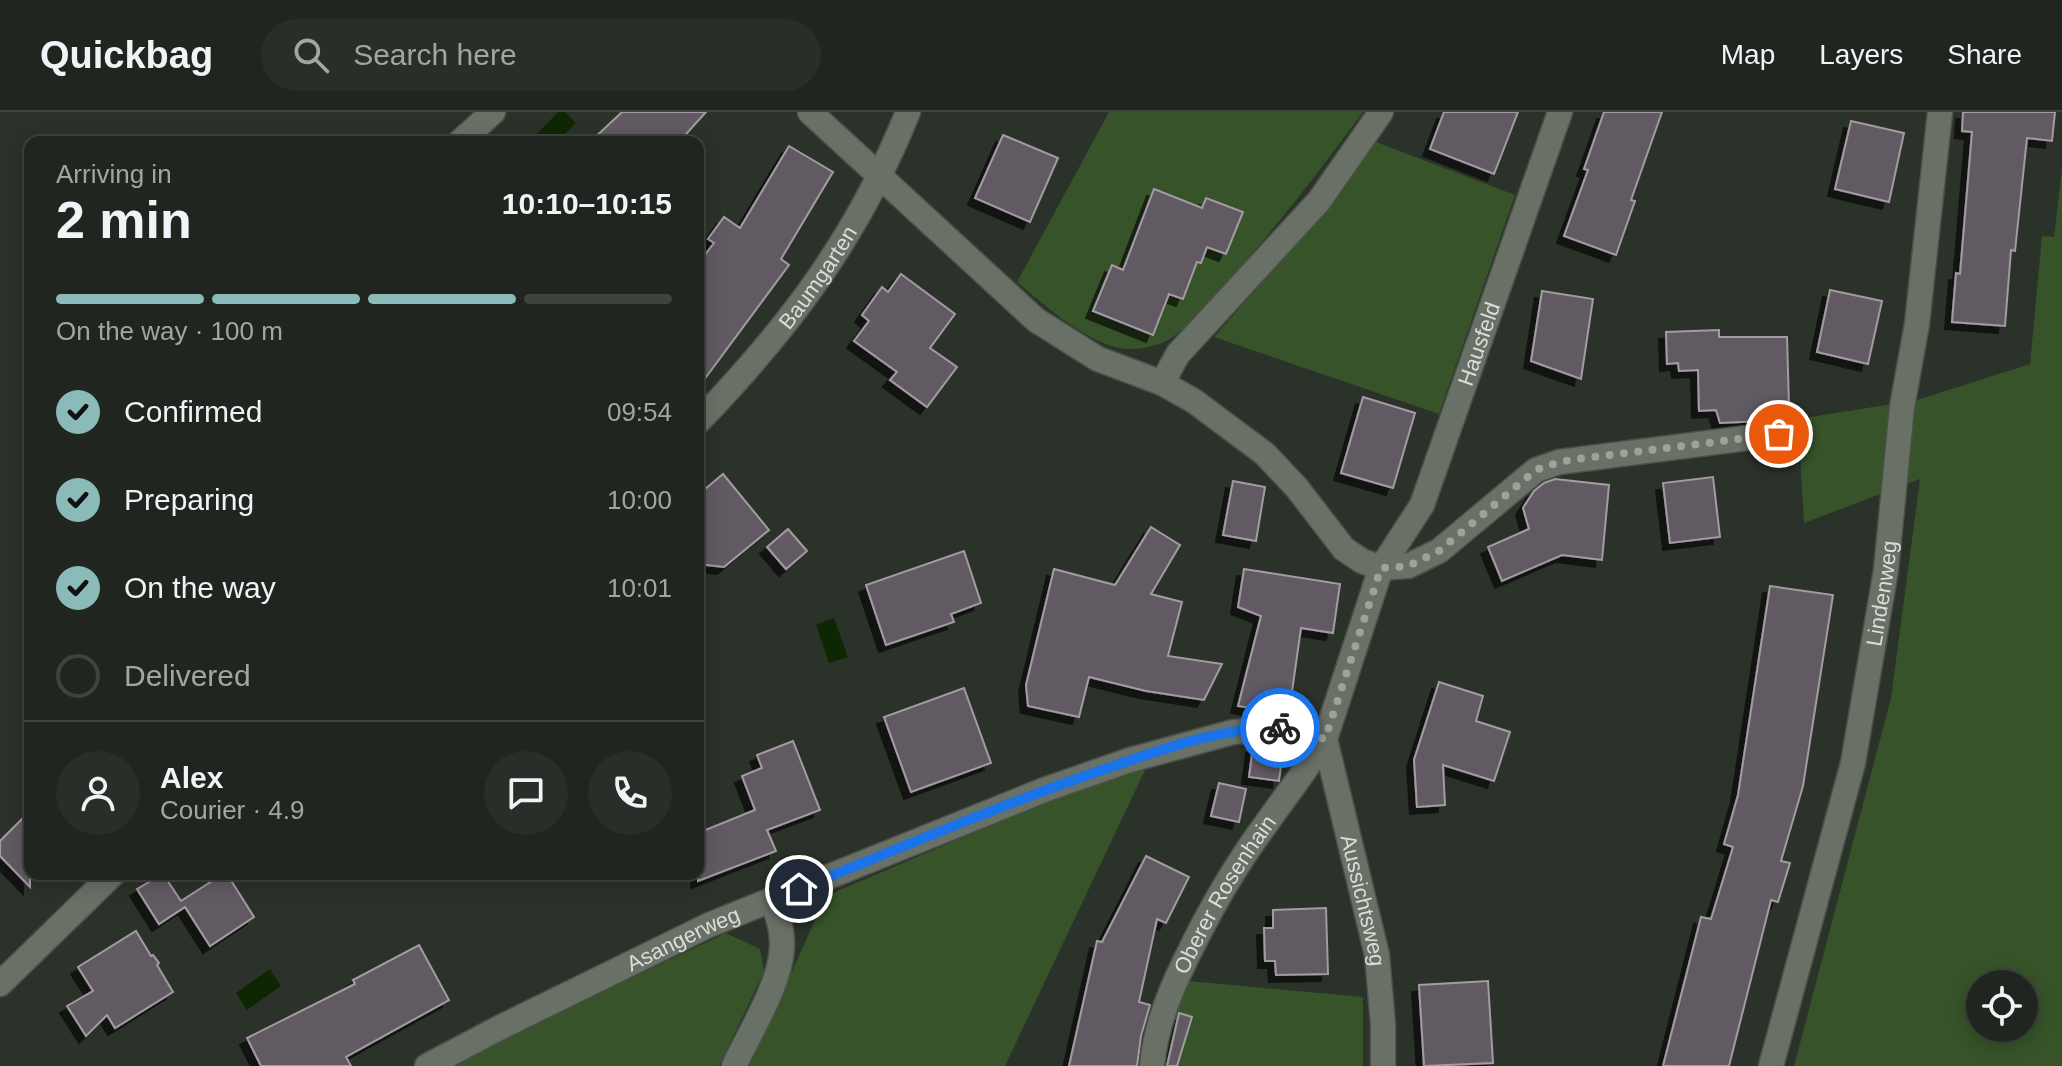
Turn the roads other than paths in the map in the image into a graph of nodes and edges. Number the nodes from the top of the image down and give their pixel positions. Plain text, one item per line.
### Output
1 (493, 112) edge
2 (810, 112) edge
3 (908, 112) edge
4 (1381, 112) edge
5 (1560, 112) edge
6 (1940, 112) edge
7 (467, 136) edge
8 (880, 176) junction
9 (1162, 383) junction
10 (704, 416) edge
11 (1779, 434) dead end
12 (1381, 568) junction
13 (1325, 739) junction
14 (107, 880) edge
15 (772, 900) junction
16 (0, 984) edge
17 (427, 1066) edge
18 (734, 1066) edge
19 (1152, 1066) edge
20 (1383, 1066) edge
21 (1771, 1066) edge

1 - 7 street
2 - 8 street
3 - 8 street, Baumgarten
4 - 9 street
5 - 12 street, Hausfeld
6 - 21 street, Lindenweg
8 - 9 street
8 - 10 street, Baumgarten
9 - 12 street
11 - 12 street
12 - 13 street
13 - 15 street, Asangerweg
13 - 19 street, Oberer Rosenhain
13 - 20 street, Aussichtsweg
14 - 16 street
15 - 17 street, Asangerweg
15 - 18 street

